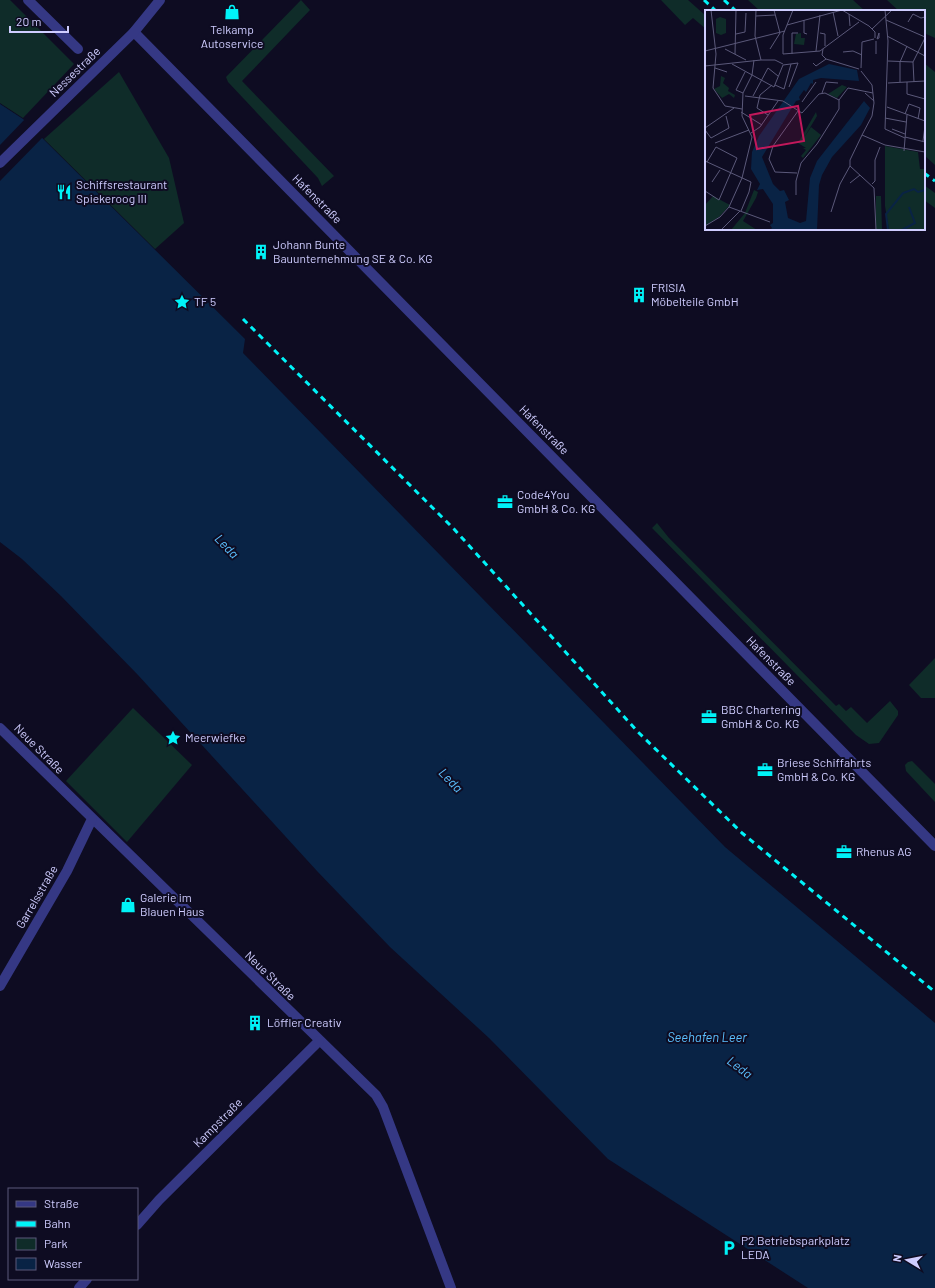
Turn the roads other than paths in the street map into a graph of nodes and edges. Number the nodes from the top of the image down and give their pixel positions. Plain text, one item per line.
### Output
1 (28, 0) edge
2 (160, 0) edge
3 (134, 32) junction
4 (78, 49) dead end
5 (0, 163) edge
6 (0, 728) edge
7 (92, 819) junction
8 (935, 846) edge
9 (0, 986) edge
10 (319, 1042) junction
11 (138, 1224) edge
12 (86, 1280) edge
13 (79, 1288) edge
14 (451, 1288) edge

1 - 4 street
2 - 3 street, Nessestraße
3 - 5 street, Nessestraße
3 - 8 street, Hafenstraße
6 - 7 street, Neue Straße
7 - 9 street, Garrelsstraße
7 - 10 street, Neue Straße
10 - 11 street, Kampstraße
10 - 14 street, Neue Straße
12 - 13 street

